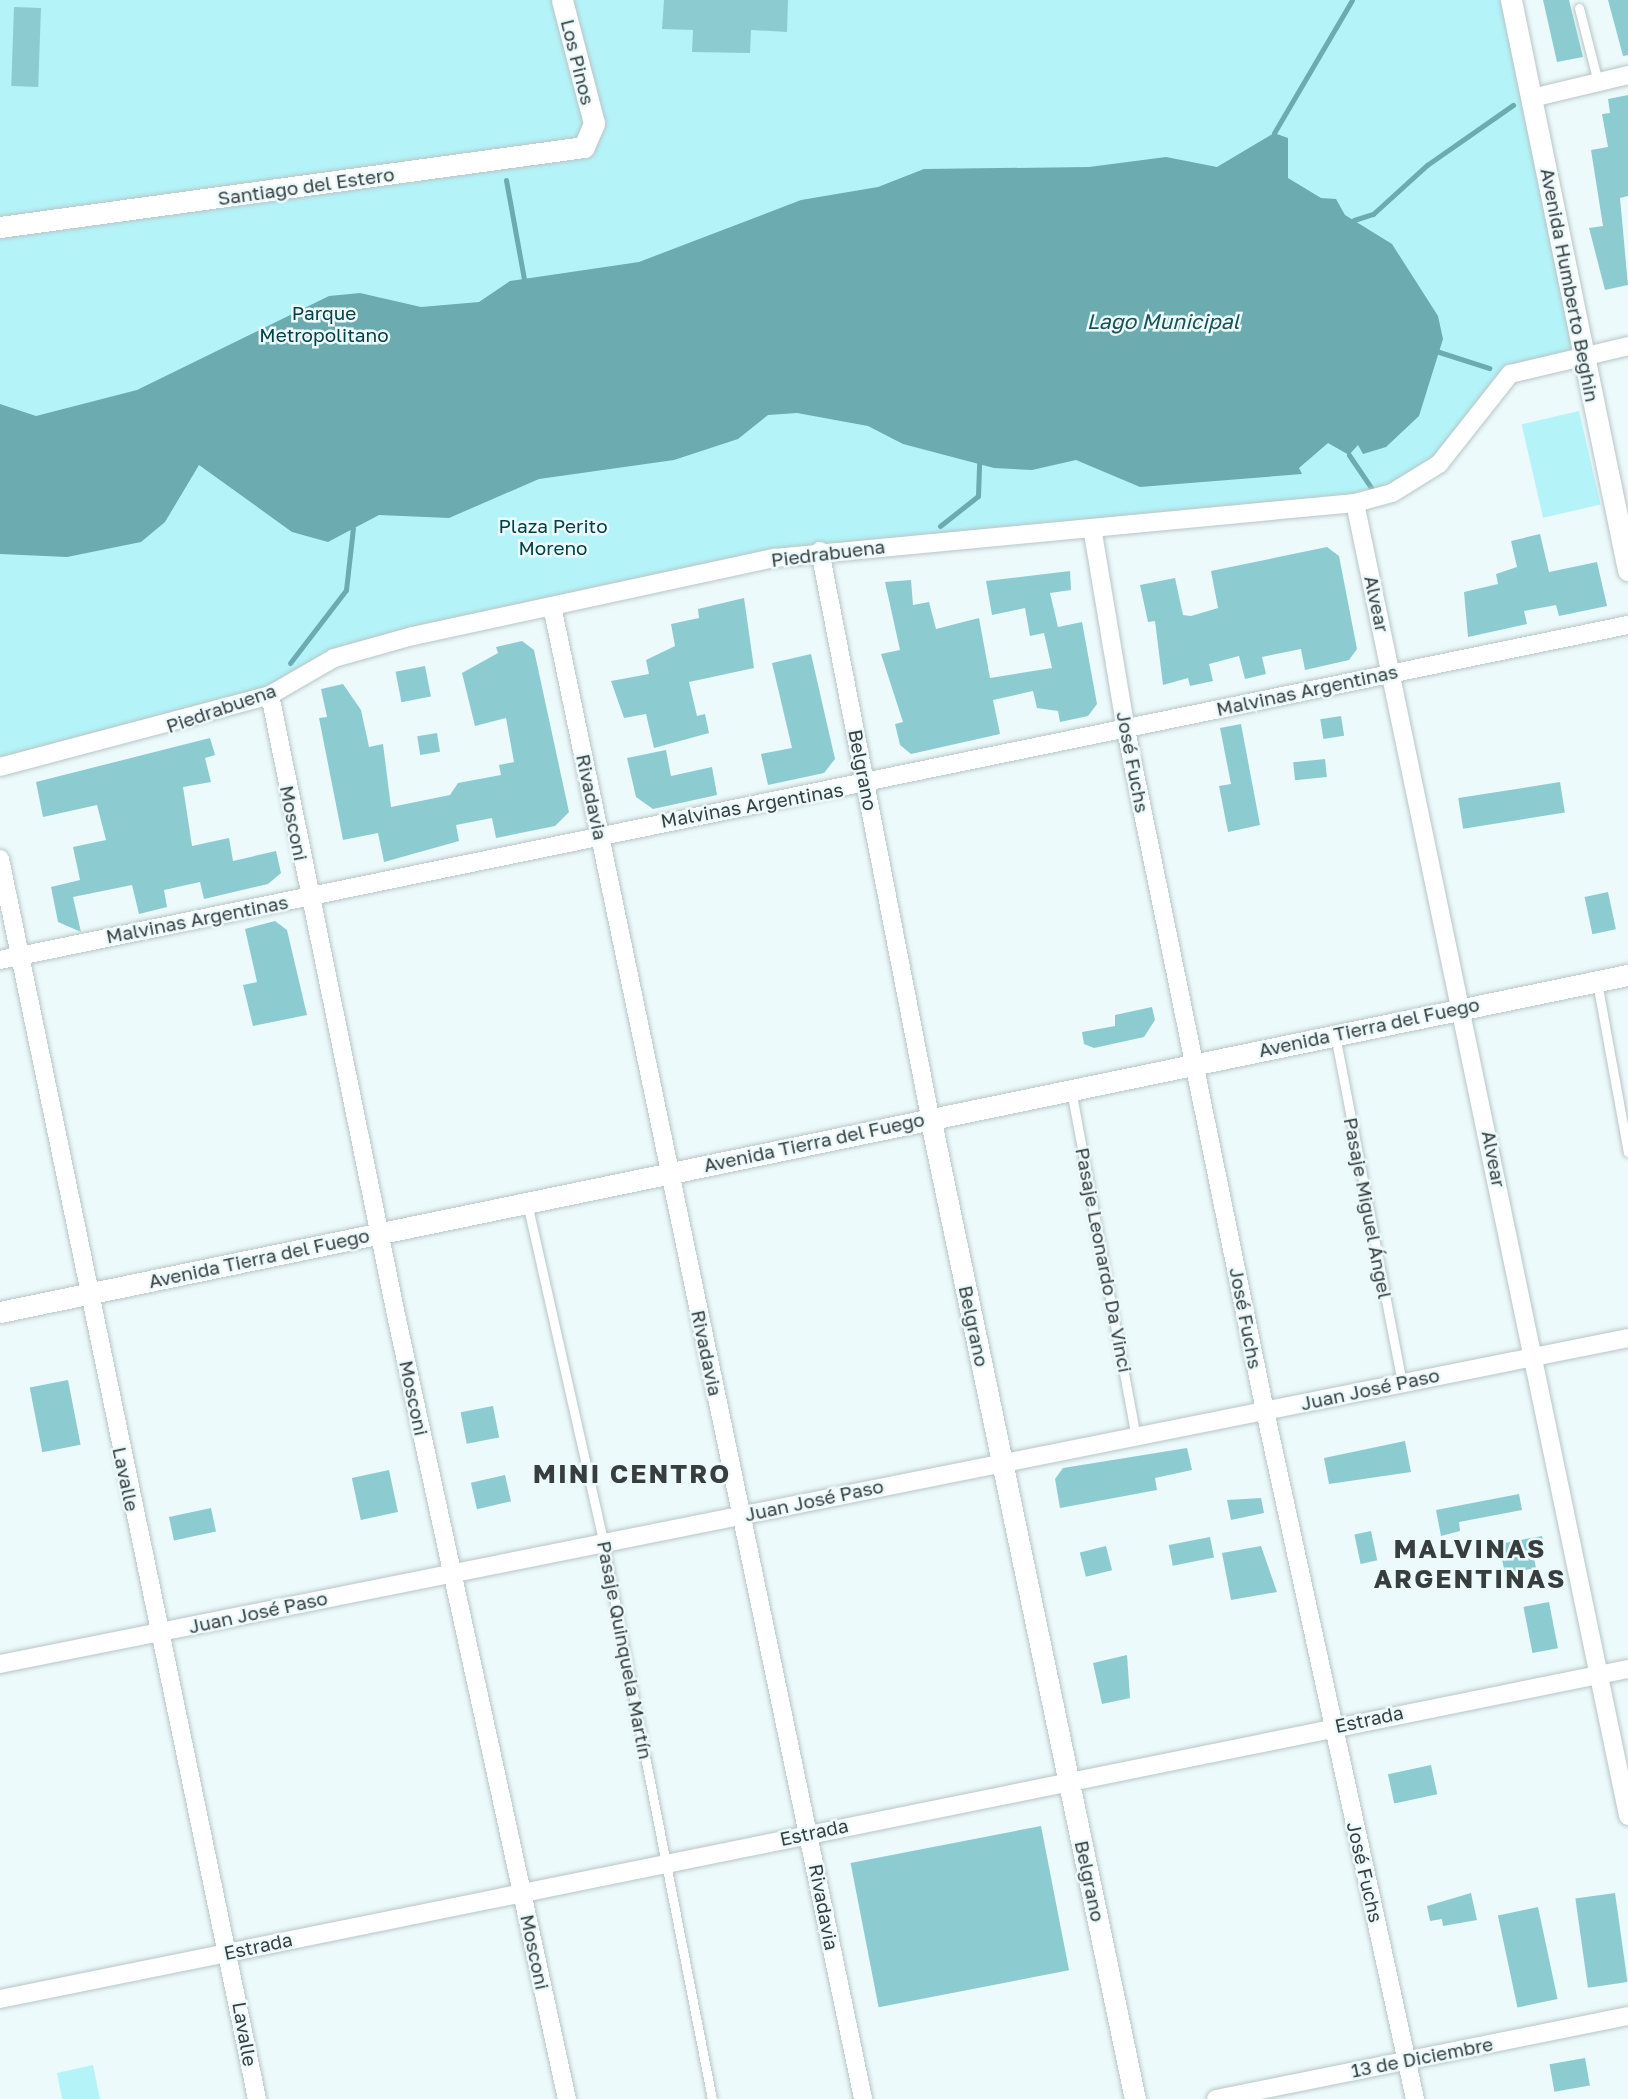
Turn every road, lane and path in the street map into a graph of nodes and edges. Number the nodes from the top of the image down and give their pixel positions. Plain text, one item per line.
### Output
1 (562, 0) edge
2 (1511, 0) edge
3 (1579, 8) dead end
4 (1628, 75) edge
5 (1598, 82) junction
6 (1532, 98) junction
7 (594, 123) joint
8 (0, 227) edge
9 (1628, 346) edge
10 (1584, 355) junction
11 (1355, 503) junction
12 (1093, 533) junction
13 (820, 551) junction
14 (1628, 570) edge
15 (552, 606) junction
16 (1628, 625) edge
17 (1391, 671) junction
18 (270, 695) junction
19 (1126, 730) junction
20 (0, 767) edge
21 (866, 784) junction
22 (600, 833) junction
23 (0, 859) edge
24 (308, 897) junction
25 (19, 956) junction
26 (0, 960) edge
27 (1628, 975) edge
28 (1597, 981) junction
29 (1463, 1007) junction
30 (1334, 1034) junction
31 (1196, 1063) junction
32 (1070, 1088) junction
33 (930, 1117) junction
34 (1628, 1153) edge
35 (670, 1173) junction
36 (527, 1203) junction
37 (379, 1233) junction
38 (88, 1294) junction
39 (0, 1312) edge
40 (1628, 1338) edge
41 (1534, 1356) junction
42 (1402, 1382) junction
43 (1265, 1411) junction
44 (1135, 1432) junction
45 (1002, 1461) junction
46 (740, 1516) junction
47 (603, 1541) junction
48 (450, 1572) junction
49 (158, 1632) junction
50 (0, 1664) edge
51 (1628, 1669) edge
52 (1598, 1675) junction
53 (1333, 1727) junction
54 (1068, 1777) junction
55 (1628, 1816) edge
56 (809, 1833) junction
57 (668, 1865) junction
58 (522, 1892) junction
59 (230, 1952) junction
60 (0, 1999) edge
61 (1628, 2016) edge
62 (1407, 2060) junction
63 (257, 2099) edge
64 (567, 2099) edge
65 (712, 2099) edge
66 (863, 2099) edge
67 (1135, 2099) edge
68 (1216, 2099) edge
69 (1415, 2099) edge

1 - 7 street, Los Pinos
2 - 6 street, Avenida Humberto Beghin
3 - 5 lane
4 - 5 street
5 - 6 street
6 - 10 street, Avenida Humberto Beghin
7 - 8 street, Santiago del Estero
9 - 10 street, Piedrabuena
10 - 11 street, Piedrabuena
10 - 14 street, Avenida Humberto Beghin
11 - 12 street, Piedrabuena
11 - 17 street, Alvear
12 - 13 street, Piedrabuena
12 - 19 street, José Fuchs
13 - 15 street, Piedrabuena
13 - 21 street, Belgrano
15 - 18 street, Piedrabuena
15 - 22 street, Rivadavia
16 - 17 street, Malvinas Argentinas
17 - 19 street, Malvinas Argentinas
17 - 29 street, Alvear
18 - 20 street, Piedrabuena
18 - 24 street, Mosconi
19 - 21 street, Malvinas Argentinas
19 - 31 street, José Fuchs
21 - 22 street, Malvinas Argentinas
21 - 33 street, Belgrano
22 - 24 street, Malvinas Argentinas
22 - 35 street, Rivadavia
23 - 25 street, Lavalle
24 - 25 street, Malvinas Argentinas
24 - 37 street, Mosconi
25 - 26 street, Malvinas Argentinas
25 - 38 street, Lavalle
27 - 28 street, Avenida Tierra del Fuego
28 - 29 street, Avenida Tierra del Fuego
28 - 34 lane
29 - 30 street, Avenida Tierra del Fuego
29 - 41 street, Alvear
30 - 31 street, Avenida Tierra del Fuego
30 - 42 lane, Pasaje Miguel Ángel
31 - 32 street, Avenida Tierra del Fuego
31 - 43 street, José Fuchs
32 - 33 street, Avenida Tierra del Fuego
32 - 44 lane, Pasaje Leonardo Da Vinci
33 - 35 street, Avenida Tierra del Fuego
33 - 45 street, Belgrano
35 - 36 street, Avenida Tierra del Fuego
35 - 46 street, Rivadavia
36 - 37 street, Avenida Tierra del Fuego
36 - 47 lane, Pasaje Quinquela Martín
37 - 38 street, Avenida Tierra del Fuego
37 - 48 street, Mosconi
38 - 39 street, Avenida Tierra del Fuego
38 - 49 street, Lavalle
40 - 41 street, Juan José Paso
41 - 42 street, Juan José Paso
41 - 52 street, Alvear
42 - 43 street, Juan José Paso
43 - 44 street, Juan José Paso
43 - 53 street, José Fuchs
44 - 45 street, Juan José Paso
45 - 46 street, Juan José Paso
45 - 54 street, Belgrano
46 - 47 street, Juan José Paso
46 - 56 street, Rivadavia
47 - 48 street, Juan José Paso
47 - 57 lane, Pasaje Quinquela Martín
48 - 49 street, Juan José Paso
48 - 58 street, Mosconi
49 - 50 street, Juan José Paso
49 - 59 street, Lavalle
51 - 52 street, Estrada
52 - 53 street, Estrada
52 - 55 street, Alvear
53 - 54 street, Estrada
53 - 62 street, José Fuchs
54 - 56 street, Estrada
54 - 67 street, Belgrano
56 - 57 street, Estrada
56 - 66 street, Rivadavia
57 - 58 street, Estrada
57 - 65 lane, Pasaje Quinquela Martín
58 - 59 street, Estrada
58 - 64 street, Mosconi
59 - 60 street, Estrada
59 - 63 street, Lavalle
61 - 62 street, 13 de Diciembre
62 - 68 street, 13 de Diciembre
62 - 69 street, José Fuchs

